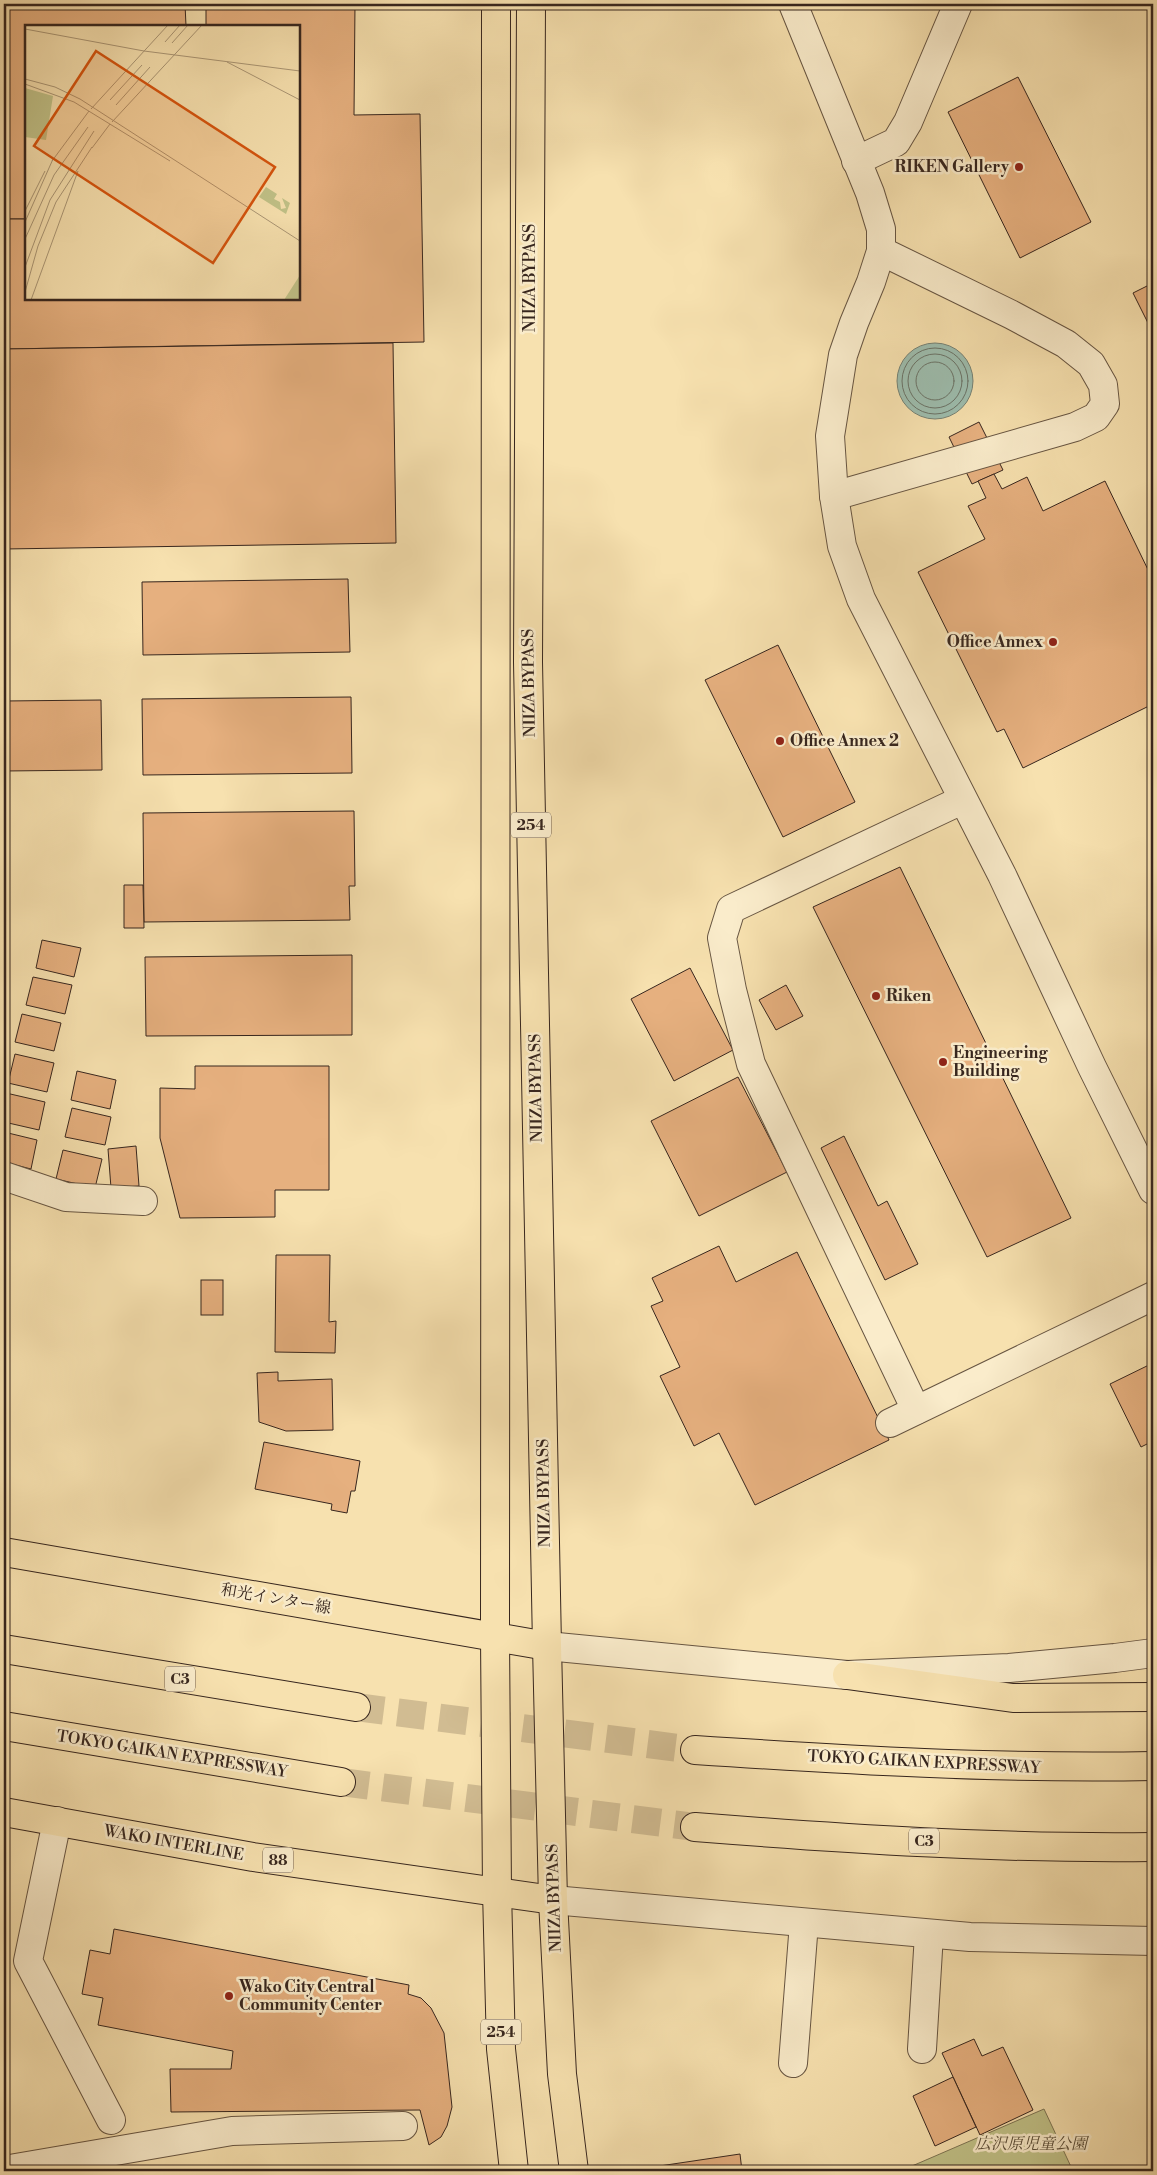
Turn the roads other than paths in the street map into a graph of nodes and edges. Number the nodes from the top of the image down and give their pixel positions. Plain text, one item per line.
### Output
1 (496, 4) edge
2 (531, 4) edge
3 (793, 4) edge
4 (958, 4) edge
5 (856, 161) junction
6 (881, 251) junction
7 (834, 496) junction
8 (962, 800) junction
9 (4, 1176) edge
10 (1153, 1190) edge
11 (143, 1201) dead end
12 (1153, 1296) edge
13 (916, 1410) junction
14 (890, 1423) dead end
15 (4, 1552) edge
16 (495, 1636) junction
17 (547, 1646) junction
18 (4, 1650) edge
19 (1153, 1653) edge
20 (846, 1675) junction
21 (1153, 1696) edge
22 (356, 1706) tunnel mouth
23 (4, 1726) edge
24 (695, 1750) tunnel mouth
25 (1153, 1766) edge
26 (341, 1782) tunnel mouth
27 (4, 1812) edge
28 (56, 1821) junction
29 (695, 1827) tunnel mouth
30 (1153, 1847) edge
31 (497, 1891) junction
32 (553, 1900) junction
33 (804, 1923) junction
34 (928, 1934) junction
35 (1153, 1941) edge
36 (922, 2049) dead end
37 (793, 2063) dead end
38 (111, 2120) dead end
39 (403, 2126) dead end
40 (4, 2170) edge
41 (514, 2171) edge
42 (574, 2171) edge

1 - 16 main road, NIIZA BYPASS / 254
2 - 17 main road, NIIZA BYPASS / 254
3 - 5 street
4 - 5 street
5 - 6 street
6 - 7 street
6 - 7 street
7 - 8 street
8 - 10 street
8 - 13 street
9 - 11 street
12 - 13 street
13 - 14 street
15 - 16 main road, 和光インター線
16 - 17 main road, 和光インター線
16 - 31 main road, NIIZA BYPASS / 254
17 - 20 street
17 - 32 main road, NIIZA BYPASS / 254
18 - 22 main road, C3
19 - 20 street
20 - 21 main road
23 - 26 main road, TOKYO GAIKAN EXPRESSWAY
24 - 25 main road, TOKYO GAIKAN EXPRESSWAY
27 - 28 main road, WAKO INTERLINE / 88
28 - 31 main road, WAKO INTERLINE / 88
28 - 38 street
29 - 30 main road, C3
31 - 32 main road, WAKO INTERLINE / 88
31 - 41 main road, NIIZA BYPASS / 254
32 - 33 street
32 - 42 main road, NIIZA BYPASS / 254
33 - 34 street
33 - 37 street
34 - 35 street
34 - 36 street
39 - 40 street

